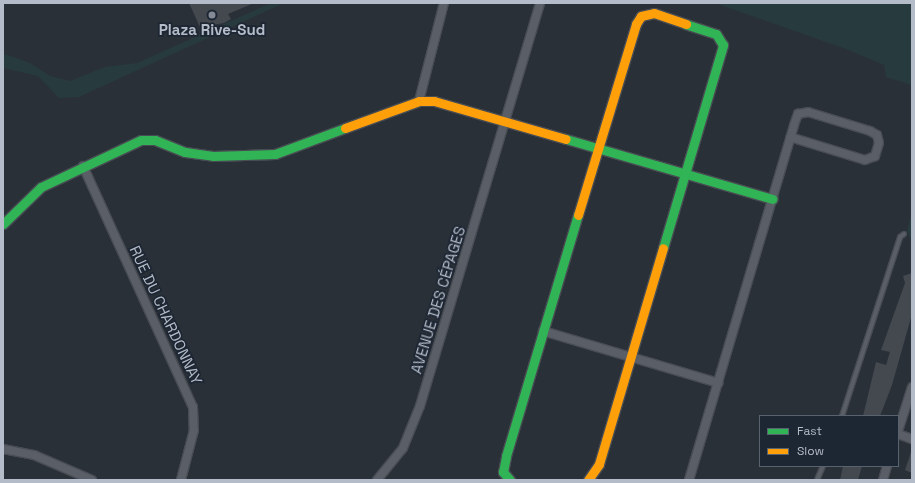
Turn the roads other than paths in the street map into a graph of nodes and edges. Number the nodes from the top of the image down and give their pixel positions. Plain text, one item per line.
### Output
1 (444, 3) edge
2 (540, 3) edge
3 (419, 101) junction
4 (507, 120) junction
5 (790, 137) junction
6 (598, 148) junction
7 (83, 166) junction
8 (686, 174) junction
9 (772, 199) junction
10 (3, 224) edge
11 (904, 234) dead end
12 (543, 331) junction
13 (631, 357) junction
14 (718, 383) junction
15 (911, 391) edge
16 (842, 415) edge
17 (899, 428) edge
18 (899, 434) edge
19 (912, 438) edge
20 (3, 449) edge
21 (823, 467) edge
22 (887, 467) edge
23 (92, 480) edge
24 (181, 480) edge
25 (377, 480) edge
26 (510, 480) edge
27 (588, 480) edge
28 (689, 480) edge
29 (818, 480) edge
30 (883, 480) edge

1 - 3 street
2 - 4 street, AVENUE DES CÉPAGES
3 - 4 street
3 - 7 street
4 - 6 street
4 - 25 street, AVENUE DES CÉPAGES
5 - 5 street
5 - 9 street
6 - 8 street
6 - 8 street
6 - 12 street
7 - 10 street
7 - 24 street, RUE DU CHARDONNAY
8 - 9 street
8 - 13 street
9 - 14 street
11 - 16 lane
12 - 13 street
12 - 26 street
13 - 14 street
13 - 27 street
14 - 28 street
15 - 17 street
18 - 19 street
20 - 23 street
21 - 29 lane
22 - 30 street

